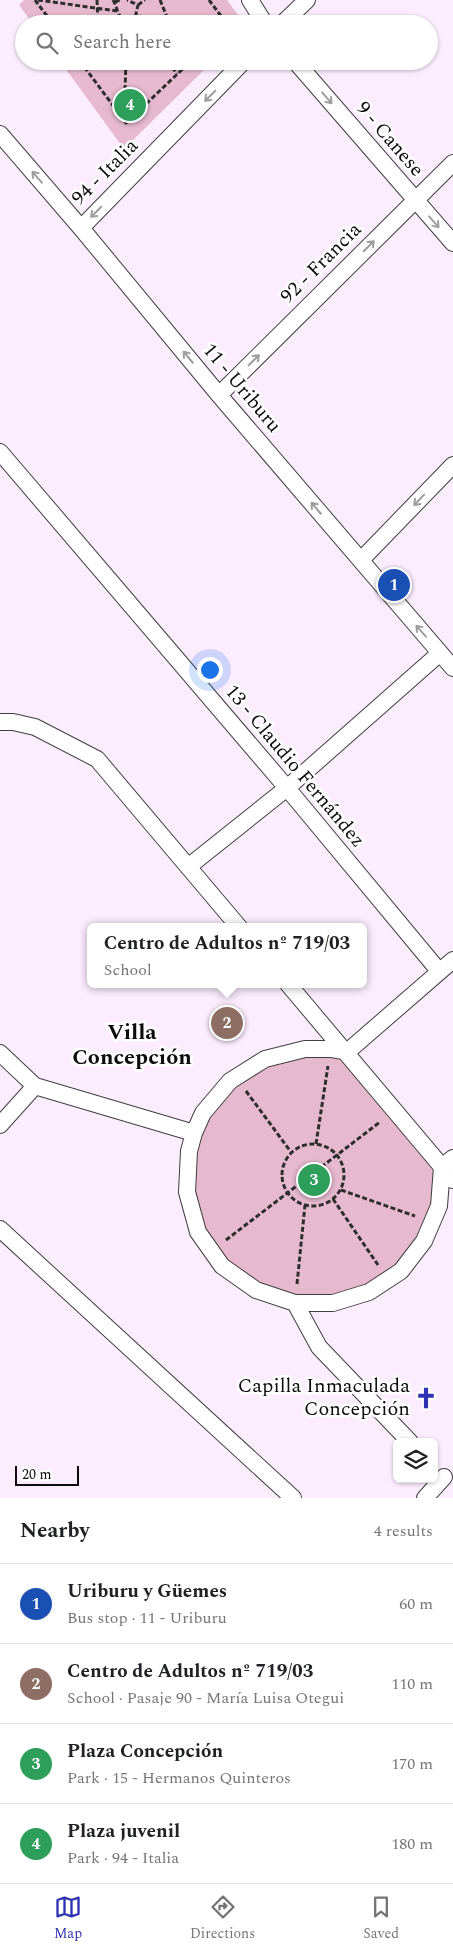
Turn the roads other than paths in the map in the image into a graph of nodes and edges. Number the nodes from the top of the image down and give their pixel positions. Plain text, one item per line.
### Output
1 (250, 0) edge
2 (307, 0) edge
3 (259, 15) edge
4 (291, 15) edge
5 (235, 70) edge
6 (303, 70) edge
7 (0, 134) edge
8 (453, 163) edge
9 (415, 200) junction
10 (81, 228) junction
11 (453, 243) edge
12 (219, 394) junction
13 (0, 452) edge
14 (453, 465) edge
15 (361, 560) junction
16 (440, 653) junction
17 (453, 668) edge
18 (0, 722) edge
19 (287, 788) junction
20 (188, 868) junction
21 (236, 923) edge
22 (453, 960) edge
23 (439, 971) junction
24 (291, 988) edge
25 (339, 1051) junction
26 (0, 1053) edge
27 (35, 1086) junction
28 (0, 1126) edge
29 (194, 1133) junction
30 (448, 1163) edge
31 (453, 1180) edge
32 (0, 1229) edge
33 (295, 1303) junction
34 (406, 1438) edge
35 (444, 1476) edge
36 (293, 1498) edge
37 (425, 1498) edge

1 - 3 street
2 - 4 street
5 -> 10 street, 94 - Italia
6 -> 9 street, 9 - Canese
10 -> 7 street, 11 - Uriburu
8 - 9 street, 92 - Francia
9 -> 11 street, 9 - Canese
12 -> 9 street, 92 - Francia
12 -> 10 street, 11 - Uriburu
15 -> 12 street, 11 - Uriburu
13 - 19 street, 13 - Claudio Fernández
14 -> 15 street
16 -> 15 street, 11 - Uriburu
16 - 17 street, 11 - Uriburu
16 - 19 street
18 - 20 street
19 - 20 street
19 - 23 street, 13 - Claudio Fernández
20 - 21 street
22 - 23 street
23 - 25 street
24 - 25 street
25 - 29 street
25 - 30 street
26 - 27 street
27 - 28 street
27 - 29 street
29 - 33 street
30 - 31 street
30 - 33 street
32 - 36 street
33 - 34 street
35 - 37 street

